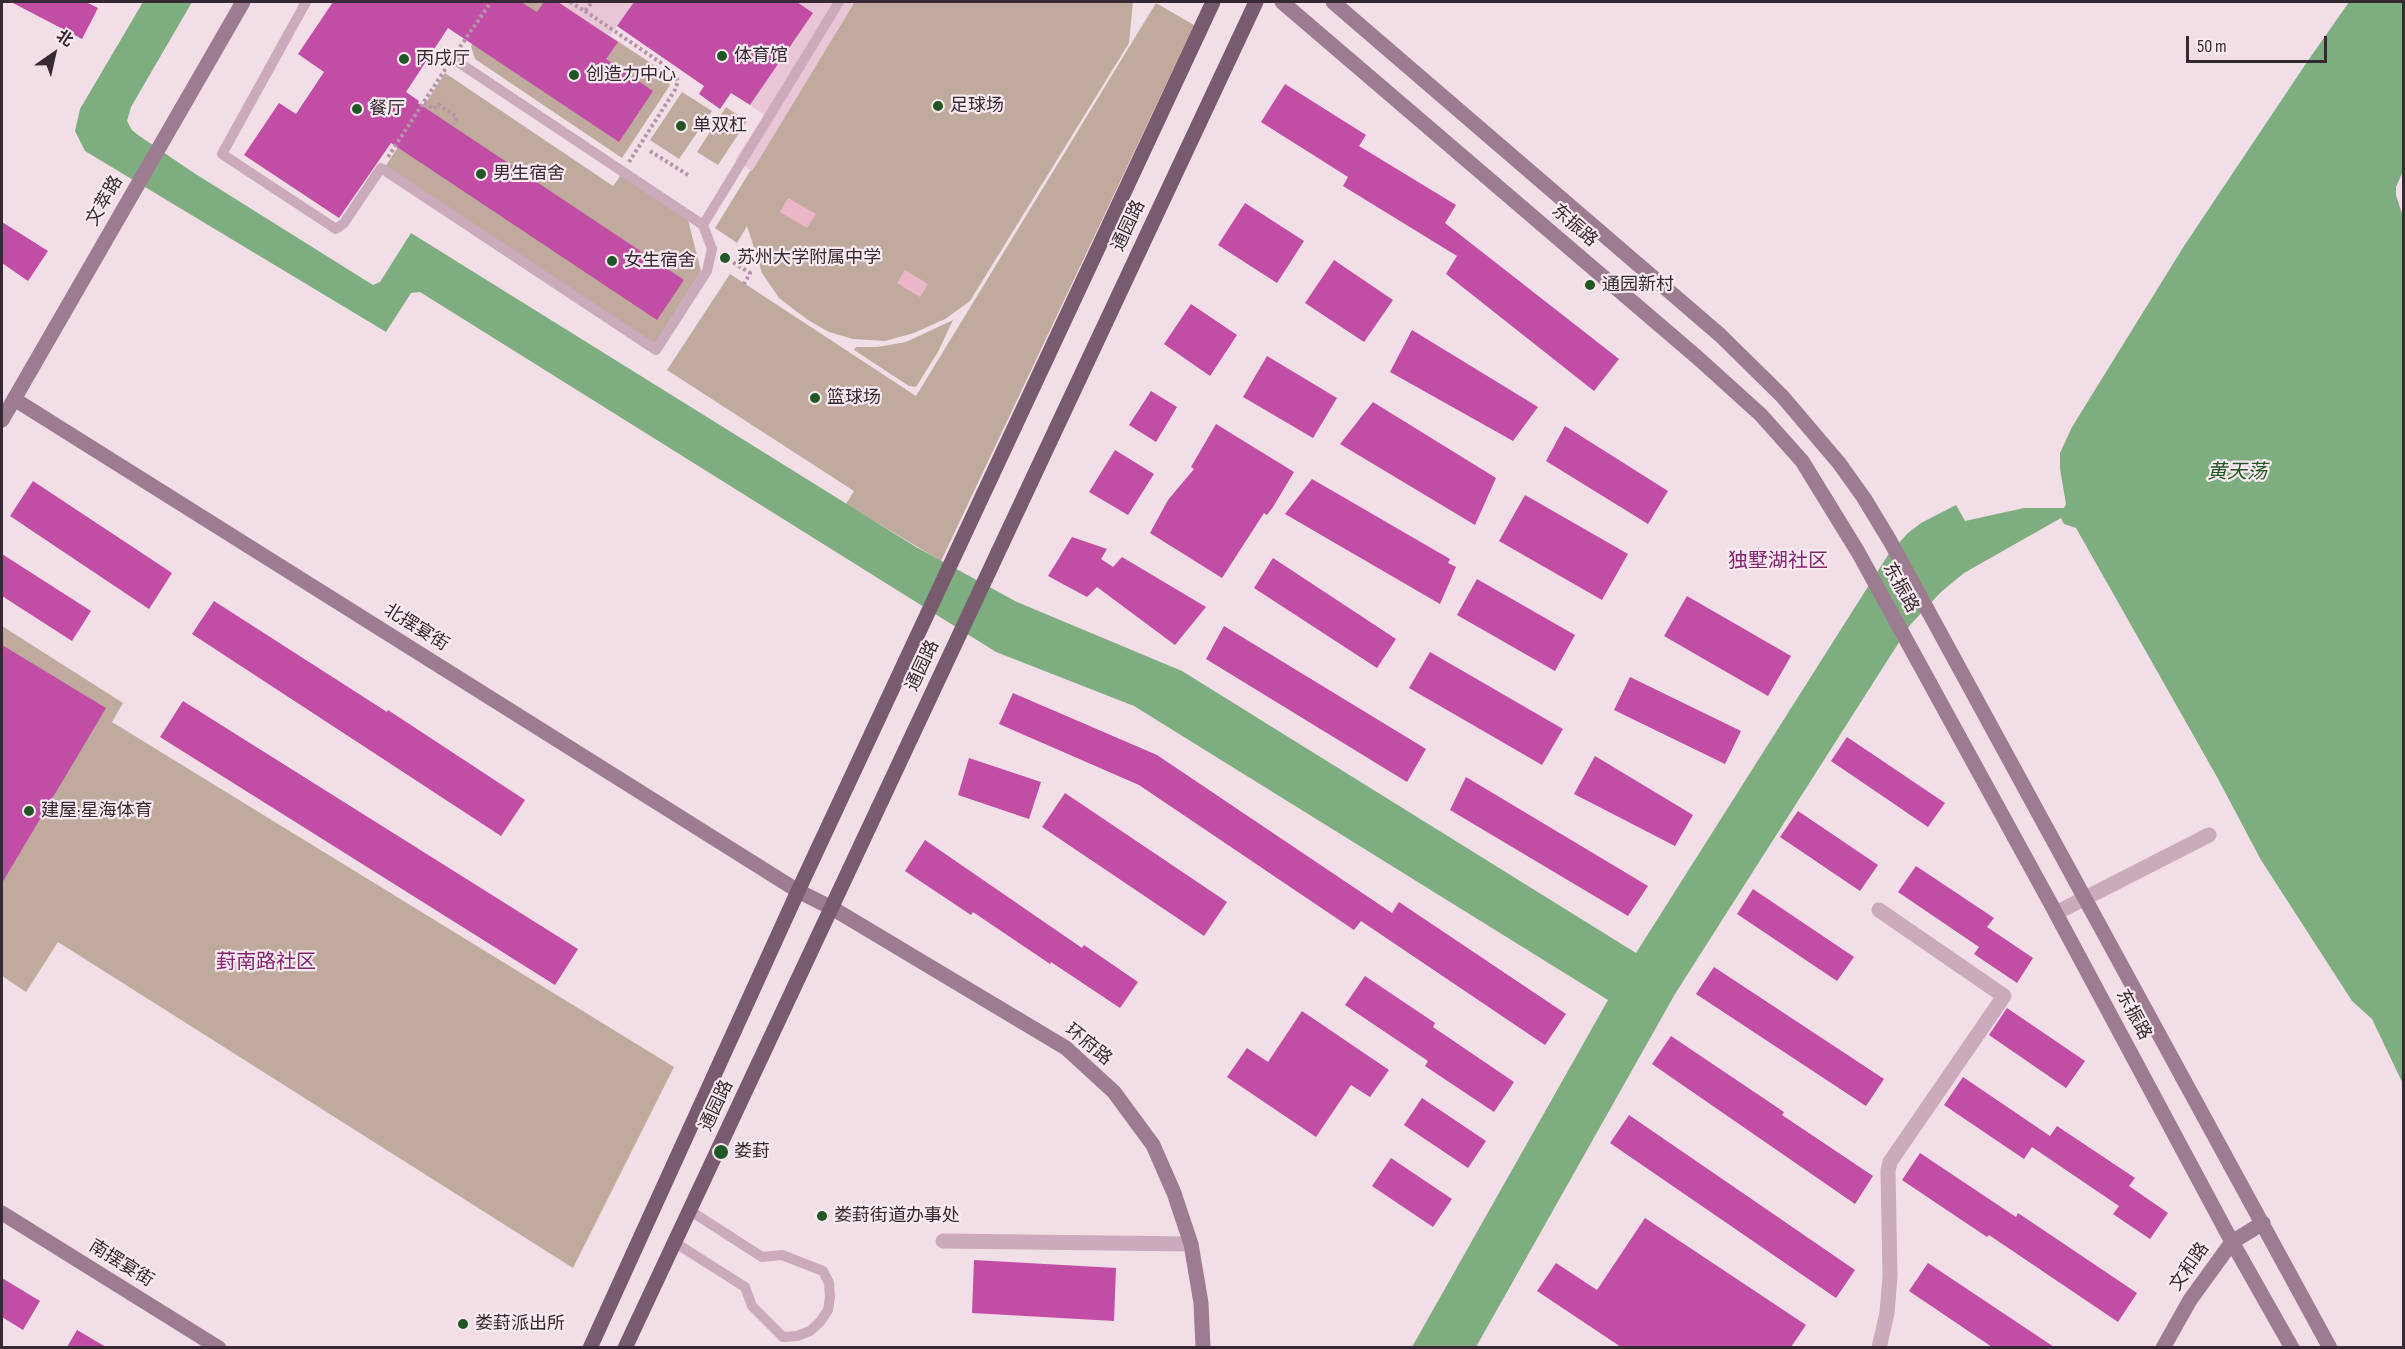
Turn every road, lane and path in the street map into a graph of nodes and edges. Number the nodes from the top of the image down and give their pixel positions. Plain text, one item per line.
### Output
1 (243, 2) edge
2 (306, 2) edge
3 (491, 2) edge
4 (570, 2) edge
5 (592, 2) edge
6 (839, 2) edge
7 (1213, 2) edge
8 (1256, 2) edge
9 (1282, 2) edge
10 (1334, 2) edge
11 (585, 11) junction
12 (452, 58) junction
13 (424, 103) junction
14 (453, 124) dead end
15 (650, 151) dead end
16 (381, 168) junction
17 (623, 172) junction
18 (688, 175) dead end
19 (703, 225) junction
20 (712, 249) junction
21 (744, 284) dead end
22 (14, 399) junction
23 (2, 420) edge
24 (2209, 835) dead end
25 (798, 891) junction
26 (2086, 898) junction
27 (832, 908) junction
28 (1879, 910) dead end
29 (2056, 914) junction
30 (689, 1210) junction
31 (2, 1213) edge
32 (2263, 1223) junction
33 (943, 1241) dead end
34 (674, 1242) junction
35 (2232, 1242) junction
36 (1191, 1244) junction
37 (219, 1347) edge
38 (590, 1347) edge
39 (625, 1347) edge
40 (1203, 1347) edge
41 (1879, 1347) edge
42 (2163, 1347) edge
43 (2292, 1347) edge
44 (2331, 1347) edge

1 - 22 main road, 文萃路
2 - 16 lane
3 - 12 path
4 - 11 path
5 - 11 path
6 - 19 lane
7 - 25 main road, 通园路
8 - 27 main road, 通园路
9 - 29 main road, 东振路
10 - 26 main road, 东振路
11 - 17 path
12 - 13 path
12 - 17 lane
13 - 14 path
13 - 16 path
15 - 18 path
16 - 20 lane
17 - 19 lane
19 - 20 lane
20 - 21 path
22 - 23 main road, 文萃路
22 - 25 main road, 北摆宴街
24 - 26 street
25 - 27 main road, 环府路
25 - 38 main road, 通园路
26 - 29 street
26 - 32 main road, 东振路
27 - 30 main road, 通园路
27 - 36 main road, 环府路
28 - 41 street
29 - 35 main road, 东振路
30 - 34 main road, 通园路
30 - 34 lane
31 - 37 main road, 南摆宴街
32 - 35 main road, 文和路
32 - 44 main road, 东振路
33 - 36 street
34 - 39 main road, 通园路
35 - 42 main road, 文和路
35 - 43 main road, 东振路
36 - 40 main road, 环府路

